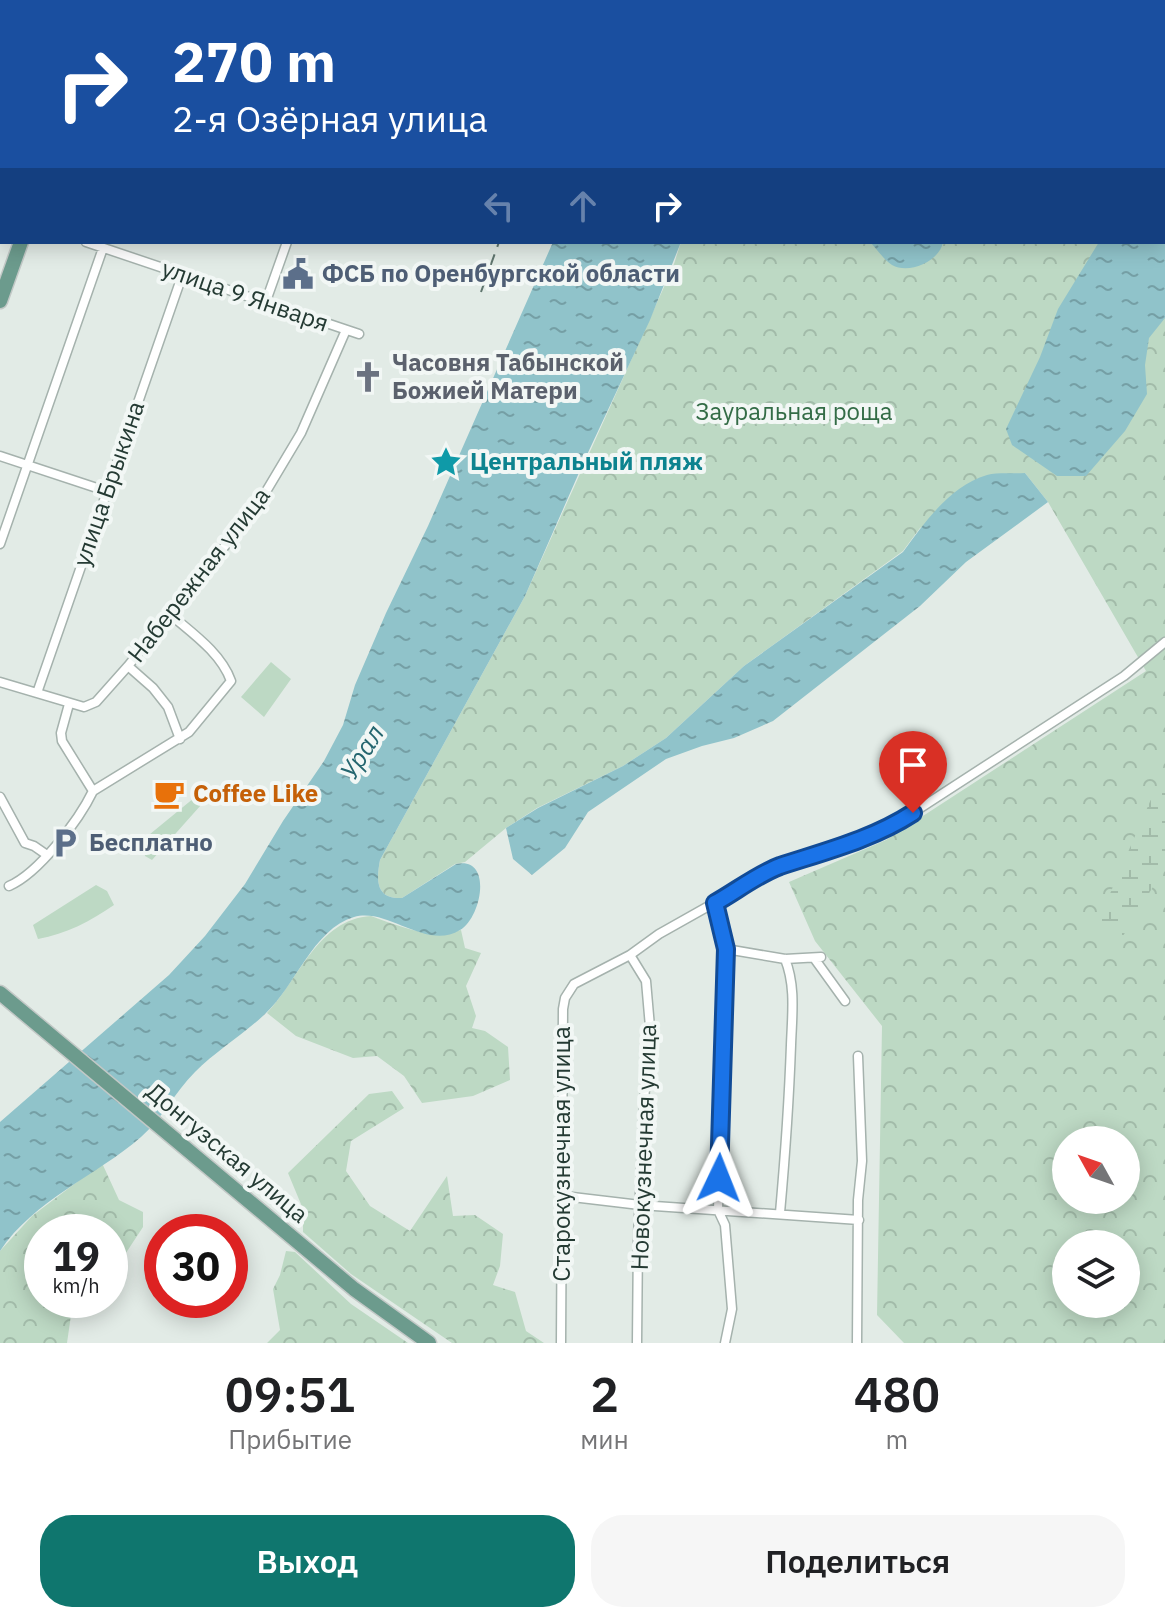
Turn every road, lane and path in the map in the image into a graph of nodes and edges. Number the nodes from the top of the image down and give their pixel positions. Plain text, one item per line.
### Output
1 (20, 244) edge
2 (92, 244) edge
3 (286, 244) edge
4 (103, 248) junction
5 (182, 276) junction
6 (0, 301) edge
7 (265, 304) junction
8 (346, 330) junction
9 (359, 334) dead end
10 (0, 456) edge
11 (28, 464) junction
12 (106, 491) junction
13 (0, 544) edge
14 (171, 615) junction
15 (1165, 642) edge
16 (128, 666) junction
17 (0, 682) edge
18 (37, 693) junction
19 (69, 704) junction
20 (180, 739) junction
21 (93, 791) junction
22 (0, 797) edge
23 (47, 855) junction
24 (9, 886) dead end
25 (715, 903) junction
26 (726, 949) junction
27 (630, 955) junction
28 (785, 959) junction
29 (0, 993) edge
30 (845, 1001) dead end
31 (858, 1056) dead end
32 (564, 1196) junction
33 (640, 1205) junction
34 (718, 1210) junction
35 (780, 1213) junction
36 (859, 1220) junction
37 (429, 1343) edge
38 (561, 1343) edge
39 (637, 1343) edge
40 (725, 1343) edge
41 (857, 1343) edge

1 - 6 main road
2 - 4 street, улица 9 Января
3 - 7 street
4 - 5 street, улица 9 Января
4 - 11 street
5 - 7 street, улица 9 Января
5 - 12 street, улица Брыкина
7 - 8 street, улица 9 Января
8 - 9 street, улица 9 Января
8 - 14 street, Набережная улица
10 - 11 street
11 - 12 street
11 - 13 street
12 - 18 street, улица Брыкина
14 - 16 street, Набережная улица
14 - 20 street
15 - 25 street, Старокузнечная улица
16 - 19 street, Набережная улица
16 - 20 street
17 - 18 street
18 - 19 street
19 - 21 street
20 - 21 street
21 - 23 street
22 - 23 street
23 - 24 street
25 - 26 street
25 - 27 street, Старокузнечная улица
26 - 28 street
26 - 34 street
27 - 32 street, Старокузнечная улица
27 - 33 street, Новокузнечная улица
28 - 30 street
28 - 35 street
29 - 37 main road, Донгузская улица
31 - 36 street
32 - 33 street
32 - 38 street, Старокузнечная улица
33 - 34 street
33 - 39 street, Новокузнечная улица
34 - 35 street
34 - 40 street
35 - 36 street
36 - 41 street

